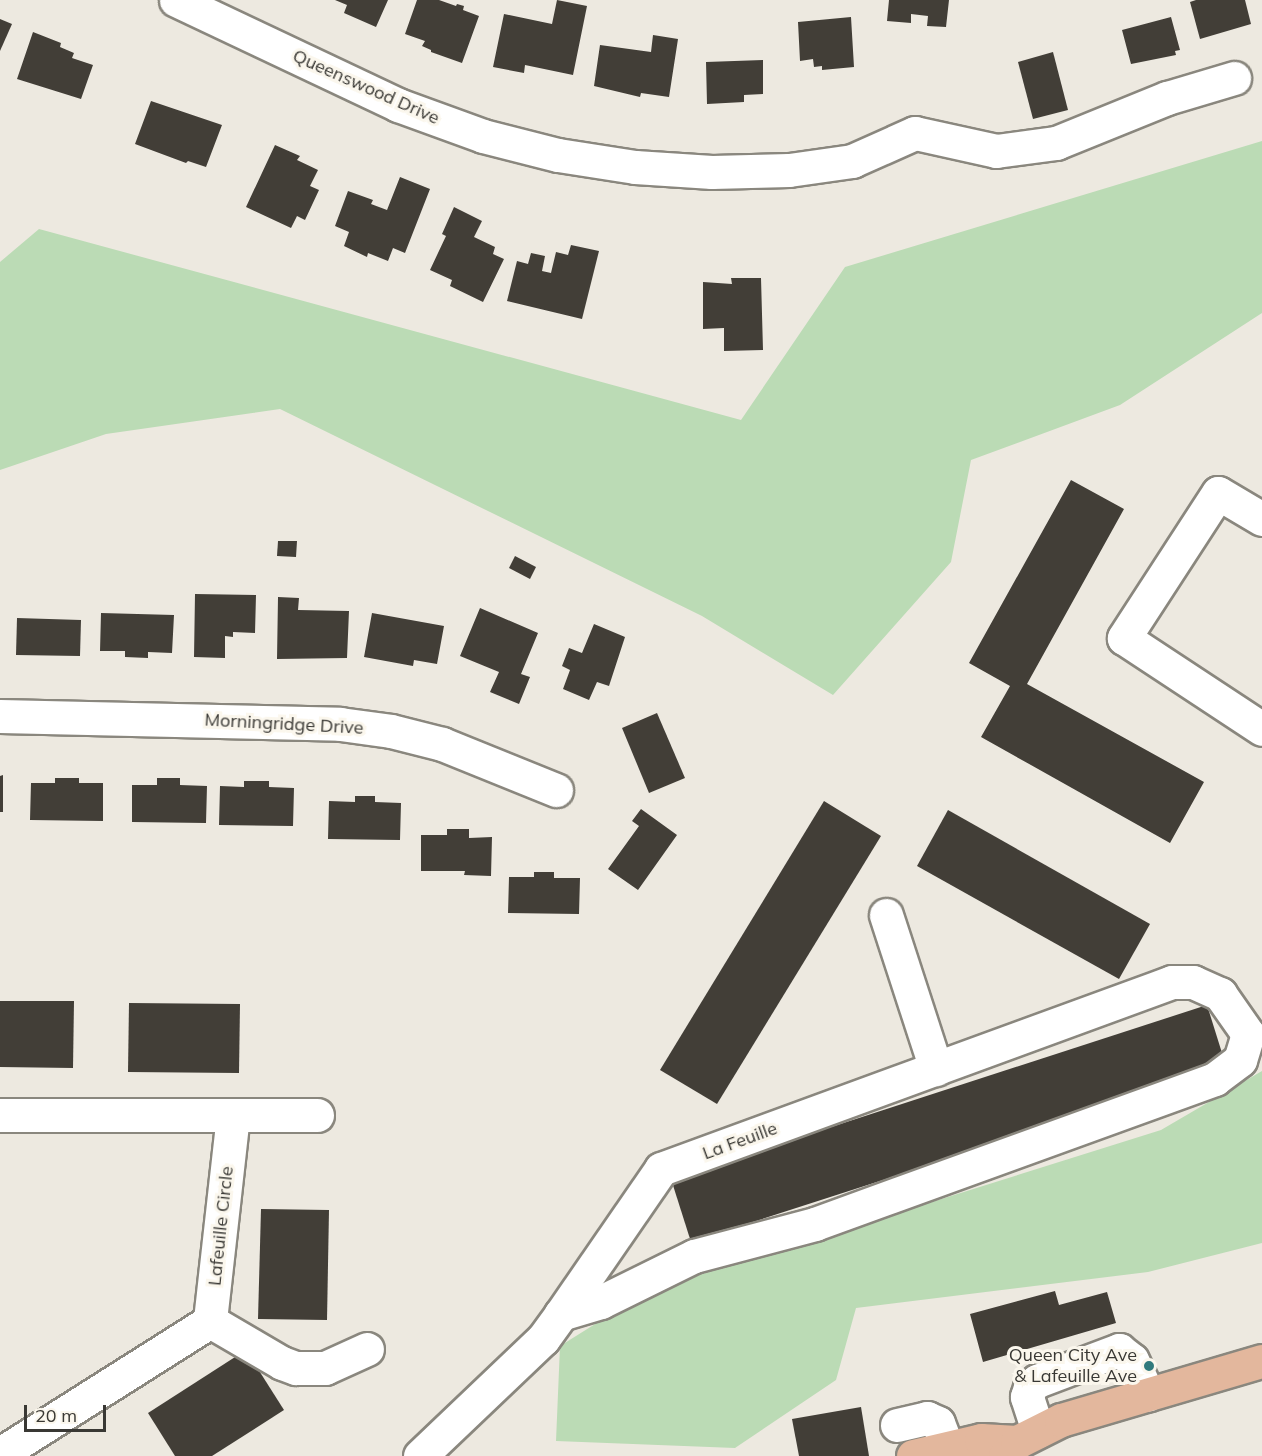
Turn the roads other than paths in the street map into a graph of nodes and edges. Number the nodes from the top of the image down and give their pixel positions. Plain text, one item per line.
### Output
1 (176, 0) edge
2 (1234, 78) dead end
3 (1262, 519) edge
4 (0, 716) edge
5 (1262, 729) edge
6 (556, 790) dead end
7 (886, 915) dead end
8 (936, 1069) junction
9 (0, 1115) edge
10 (233, 1115) junction
11 (317, 1115) dead end
12 (561, 1314) junction
13 (210, 1322) junction
14 (367, 1349) dead end
15 (1262, 1361) edge
16 (1148, 1394) junction
17 (897, 1425) dead end
18 (1020, 1443) edge
19 (947, 1446) junction
20 (0, 1454) edge
21 (420, 1456) edge
22 (913, 1456) edge

1 - 2 street, Queenswood Drive
3 - 5 street
4 - 6 street, Morningridge Drive
7 - 8 street
8 - 12 street, La Feuille
8 - 12 street, La Feuille
9 - 10 street
10 - 11 street
10 - 13 street, Lafeuille Circle
12 - 21 street, La Feuille
13 - 14 street
13 - 20 street
15 - 16 main road
16 - 18 main road
16 - 18 street
17 - 19 street
18 - 19 main road
19 - 22 main road

